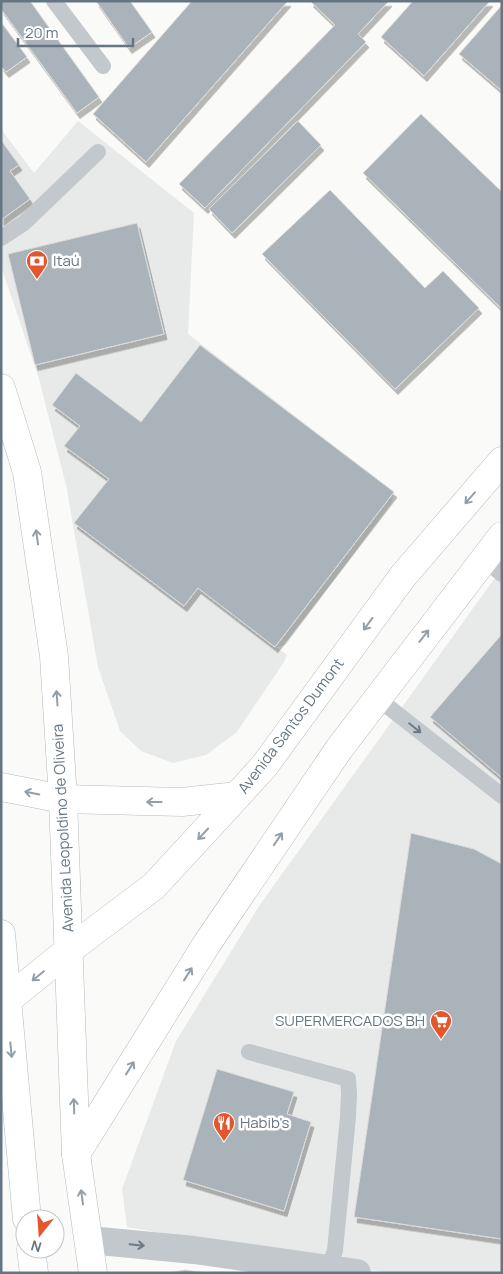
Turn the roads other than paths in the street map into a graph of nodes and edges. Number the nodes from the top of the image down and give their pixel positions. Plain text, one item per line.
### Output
1 (54, 1) edge
2 (104, 66) dead end
3 (98, 152) dead end
4 (1, 238) edge
5 (1, 388) edge
6 (502, 461) edge
7 (502, 536) edge
8 (493, 567) edge
9 (377, 698) junction
10 (1, 788) edge
11 (237, 796) junction
12 (502, 796) edge
13 (63, 799) junction
14 (1, 934) edge
15 (69, 950) junction
16 (6, 1001) junction
17 (249, 1052) dead end
18 (76, 1154) junction
19 (26, 1209) edge
20 (88, 1240) junction
21 (32, 1259) edge
22 (329, 1269) junction
23 (34, 1273) edge
24 (92, 1273) edge
25 (357, 1273) edge

1 - 2 lane
3 - 4 lane
13 -> 5 main road, Avenida Leopoldino de Oliveira
6 -> 11 main road, Avenida Santos Dumont
7 - 8 main road
9 -> 8 main road
9 -> 12 lane
18 -> 9 main road
13 -> 10 main road
11 -> 13 main road
11 -> 15 main road, Avenida Santos Dumont
13 - 15 main road, Avenida Leopoldino de Oliveira
14 - 16 main road
15 -> 16 main road, Avenida Santos Dumont
18 -> 15 main road, Avenida Leopoldino de Oliveira
16 -> 19 main road
17 - 22 lane
20 -> 18 main road, Avenida Leopoldino de Oliveira
20 -> 22 street
20 - 24 main road, Avenida Leopoldino de Oliveira
21 - 23 main road
22 - 25 street

